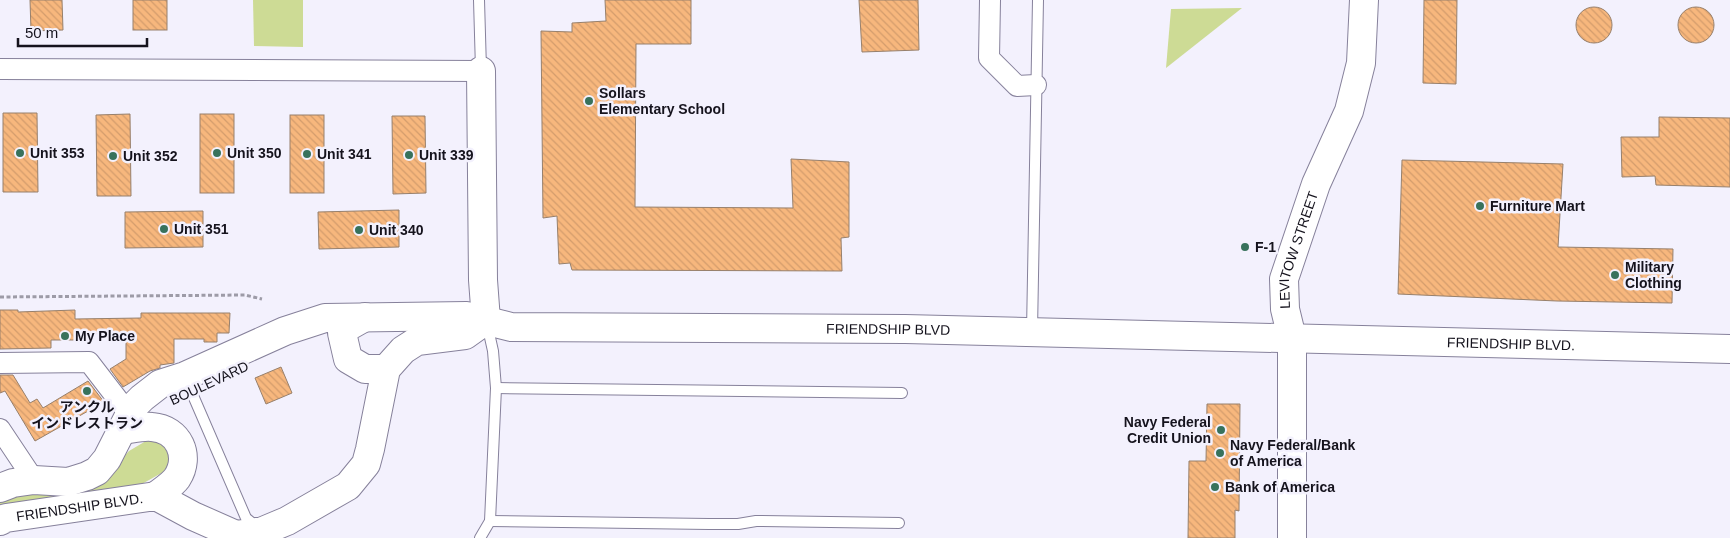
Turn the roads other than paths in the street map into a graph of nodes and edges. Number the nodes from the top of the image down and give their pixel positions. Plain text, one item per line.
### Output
1 (479, 0) edge
2 (990, 0) edge
3 (1038, 0) edge
4 (1364, 0) edge
5 (0, 69) edge
6 (481, 71) junction
7 (1036, 86) junction
8 (486, 320) junction
9 (357, 322) junction
10 (1032, 332) junction
11 (1292, 338) junction
12 (1730, 349) edge
13 (0, 362) edge
14 (386, 369) junction
15 (188, 382) junction
16 (496, 388) junction
17 (902, 393) dead end
18 (157, 408) dead end
19 (125, 422) junction
20 (0, 429) edge
21 (34, 480) junction
22 (0, 488) edge
23 (156, 496) junction
24 (0, 521) edge
25 (490, 521) junction
26 (899, 523) dead end
27 (263, 531) junction
28 (480, 538) edge
29 (1292, 538) edge

1 - 6 lane
2 - 7 street
3 - 7 lane
4 - 11 street, LEVITOW STREET
5 - 6 street
6 - 8 street
7 - 10 lane
8 - 9 street, FRIENDSHIP BLVD
8 - 10 street, FRIENDSHIP BLVD
8 - 14 street
8 - 16 lane
9 - 14 street
9 - 15 street, BOULEVARD
9 - 15 street
10 - 11 street, FRIENDSHIP BLVD
11 - 12 street, FRIENDSHIP BLVD.
11 - 29 street, LEVITOW STREET
13 - 19 street
14 - 27 street, FRIENDSHIP BLVD.
15 - 18 street, BOULEVARD
15 - 19 street, FRIENDSHIP BLVD.
15 - 27 lane
16 - 17 lane
16 - 25 lane
19 - 21 street, FRIENDSHIP BLVD.
19 - 23 street
20 - 21 street
21 - 22 street, FRIENDSHIP BLVD.
23 - 24 street, FRIENDSHIP BLVD.
23 - 27 street, FRIENDSHIP BLVD.
25 - 26 lane
25 - 28 lane

